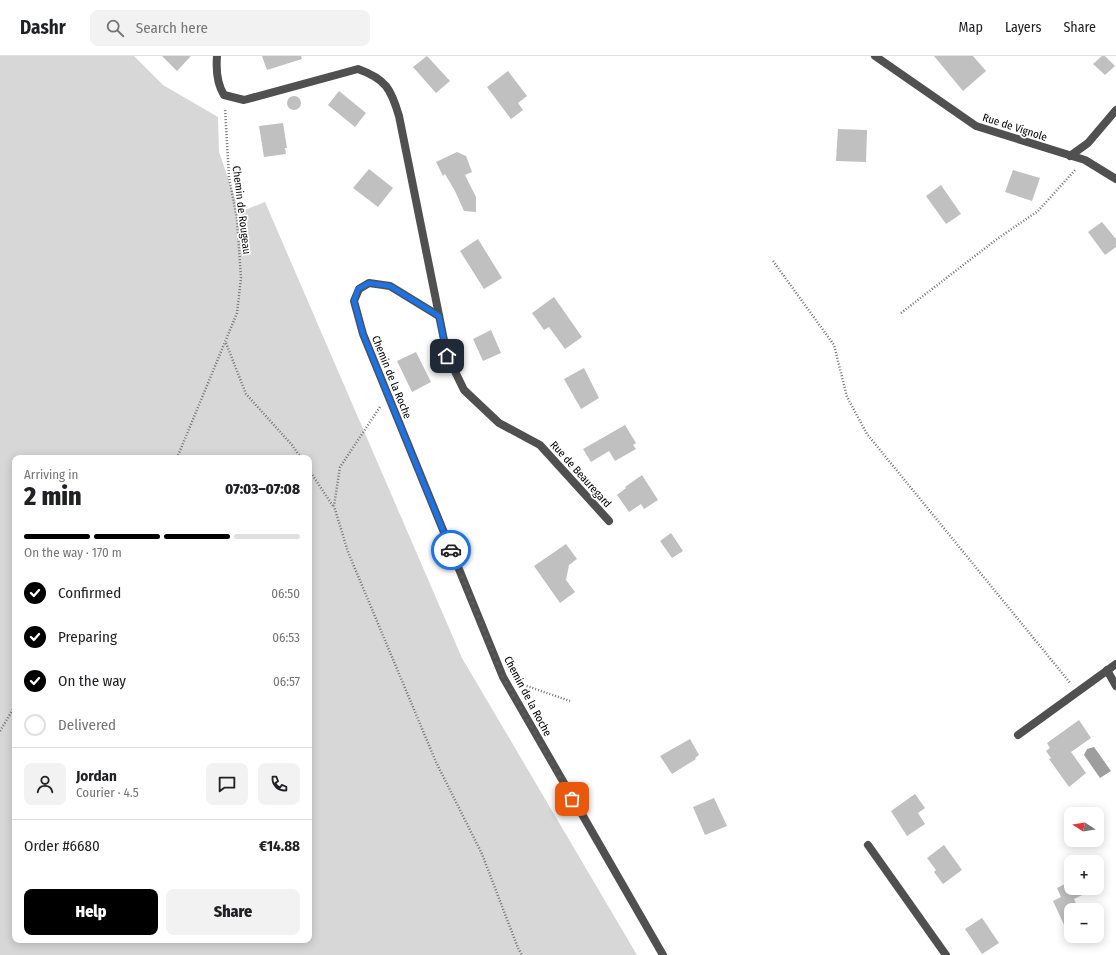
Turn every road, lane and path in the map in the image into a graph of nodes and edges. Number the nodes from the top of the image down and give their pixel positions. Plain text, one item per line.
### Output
1 (217, 56) edge
2 (875, 56) edge
3 (224, 95) junction
4 (1116, 110) edge
5 (1070, 156) junction
6 (1084, 160) junction
7 (1116, 179) edge
8 (773, 261) dead end
9 (901, 314) dead end
10 (439, 316) junction
11 (226, 342) junction
12 (388, 395) junction
13 (179, 455) edge
14 (299, 455) edge
15 (312, 474) edge
16 (334, 506) junction
17 (609, 521) dead end
18 (1116, 664) edge
19 (1107, 670) junction
20 (503, 677) junction
21 (1116, 686) edge
22 (1077, 692) junction
23 (570, 701) dead end
24 (12, 711) edge
25 (0, 731) edge
26 (1018, 735) dead end
27 (868, 845) dead end
28 (522, 955) edge
29 (663, 955) edge
30 (946, 955) edge

1 - 3 street
2 - 5 street, Rue de Vignole
3 - 10 street
3 - 11 path, Chemin de Rougeau
4 - 5 street
5 - 6 street, Rue de Vignole
6 - 7 street, Rue de Vignole
6 - 9 path
8 - 22 path
10 - 12 street, Chemin de la Roche
10 - 17 street, Rue de Beauregard
11 - 13 path, Chemin de Rougeau
11 - 14 path
12 - 16 path
12 - 20 street, Chemin de la Roche
15 - 16 path
16 - 28 path
18 - 19 street
19 - 21 street
19 - 22 street
20 - 23 path
20 - 29 street, Chemin de la Roche
22 - 26 street
24 - 25 path
27 - 30 street

